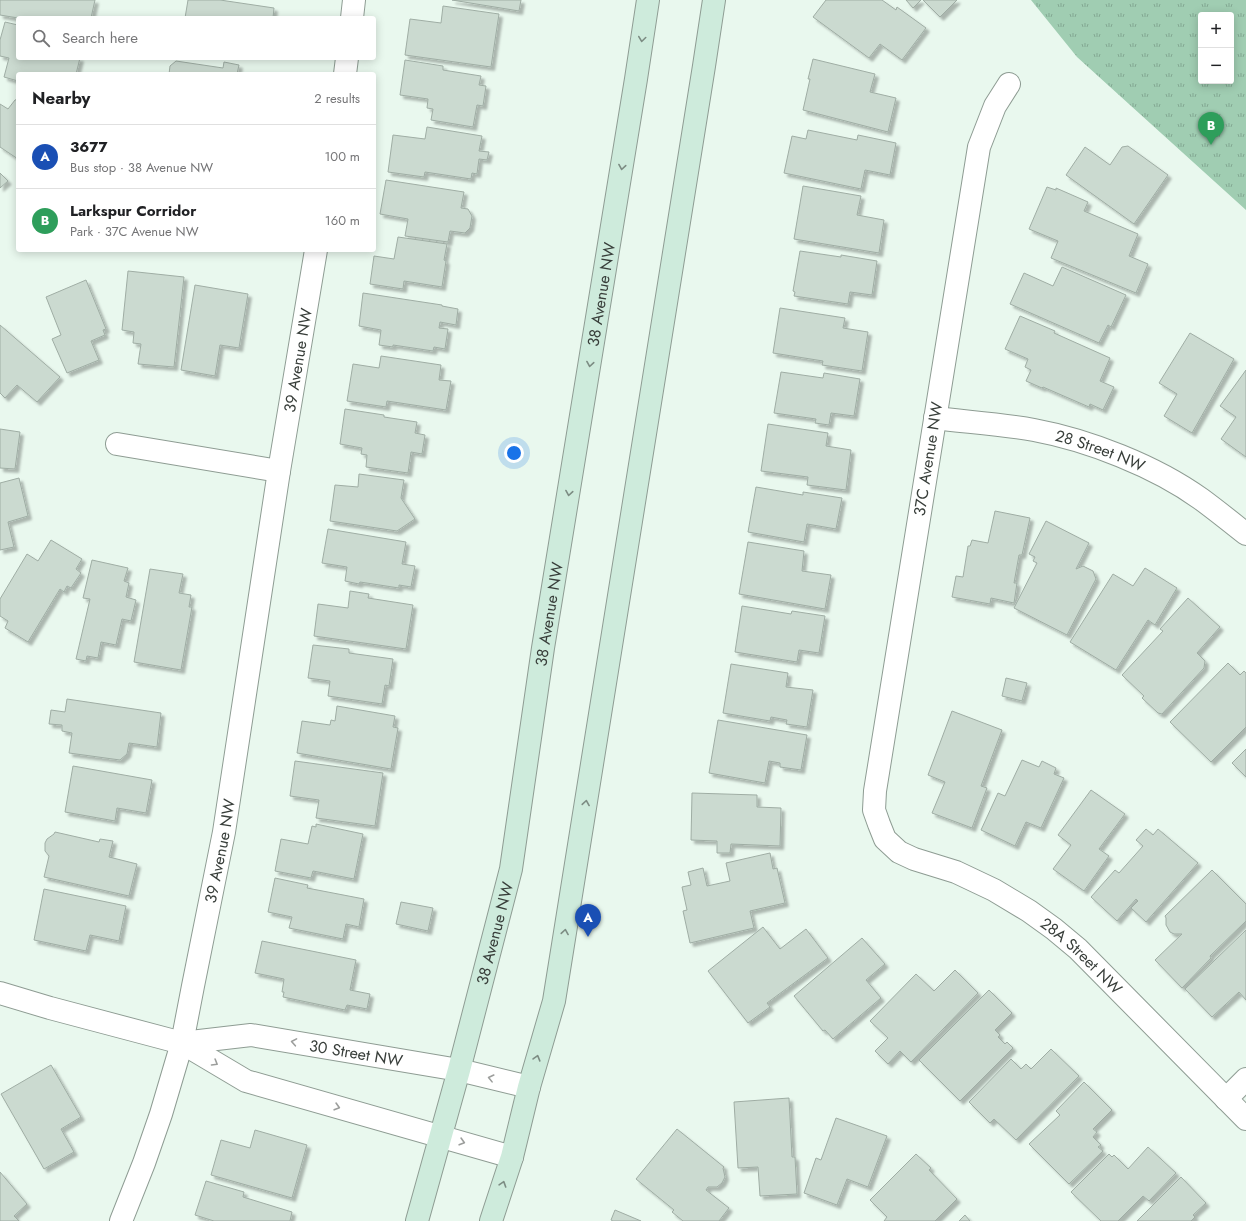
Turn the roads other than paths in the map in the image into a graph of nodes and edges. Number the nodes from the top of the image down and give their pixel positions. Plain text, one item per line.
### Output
1 (354, 0) edge
2 (648, 0) edge
3 (714, 0) edge
4 (352, 16) edge
5 (347, 60) edge
6 (345, 72) edge
7 (1009, 84) dead end
8 (316, 252) edge
9 (934, 418) junction
10 (117, 444) dead end
11 (279, 471) junction
12 (1246, 534) edge
13 (885, 839) joint
14 (0, 993) edge
15 (182, 1043) junction
16 (459, 1070) junction
17 (1246, 1079) edge
18 (529, 1087) junction
19 (1226, 1099) junction
20 (1246, 1119) edge
21 (441, 1136) junction
22 (512, 1157) junction
23 (121, 1221) edge
24 (417, 1221) edge
25 (491, 1221) edge

1 - 4 street
2 -> 16 main road, 38 Avenue NW
18 -> 3 main road
5 - 6 street
7 - 9 street, 37C Avenue NW
8 - 11 street, 39 Avenue NW
9 - 12 street, 28 Street NW
9 - 13 street, 37C Avenue NW
10 - 11 street
11 - 15 street, 39 Avenue NW
13 - 19 street, 28A Street NW
14 - 15 street, 30 Street NW
16 -> 15 street, 30 Street NW
15 -> 21 street, 30 Street NW
15 - 23 street, 39 Avenue NW
18 -> 16 street, 30 Street NW
16 - 21 main road, 38 Avenue NW
17 - 19 street
18 - 22 main road
19 - 20 street, 28A Street NW
21 -> 22 street, 30 Street NW
21 - 24 main road, 38 Avenue NW
25 -> 22 main road

